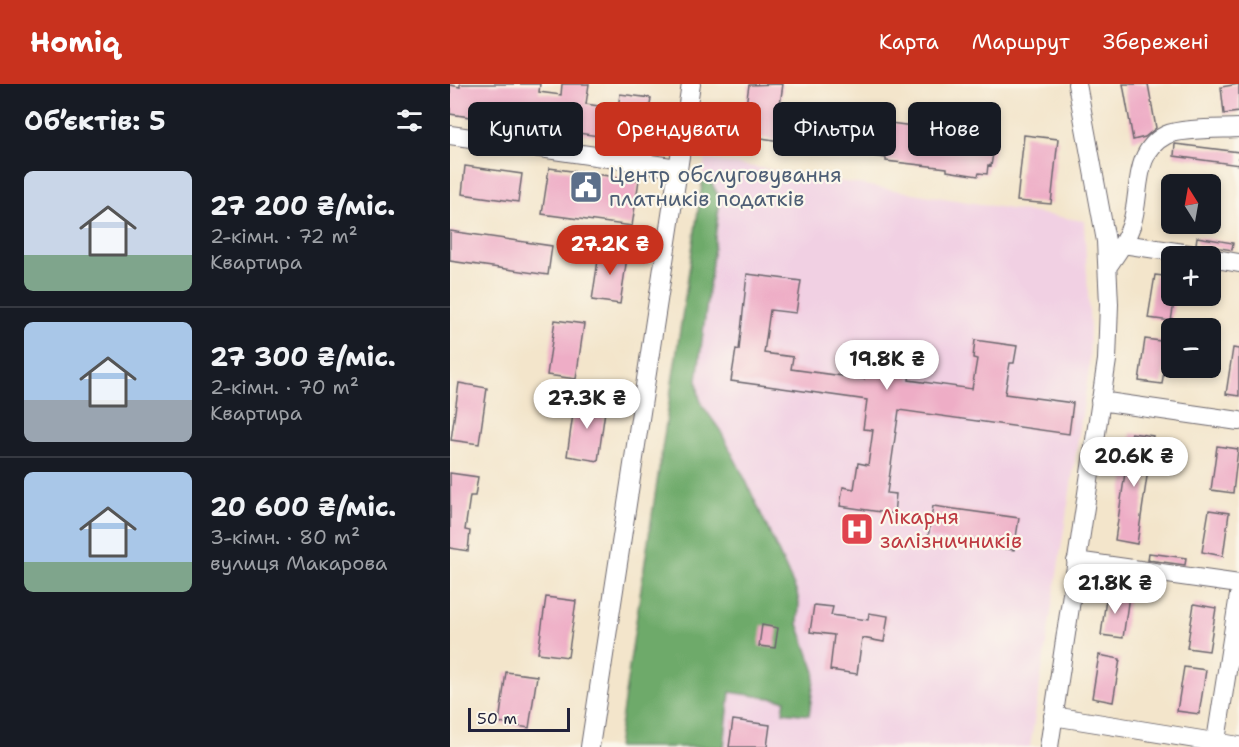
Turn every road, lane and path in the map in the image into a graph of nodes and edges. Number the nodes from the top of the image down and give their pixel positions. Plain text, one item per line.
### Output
1 (691, 84) edge
2 (1077, 84) edge
3 (1239, 128) edge
4 (450, 135) edge
5 (678, 168) junction
6 (1123, 244) junction
7 (1161, 250) edge
8 (1221, 260) edge
9 (1239, 262) edge
10 (1108, 266) junction
11 (1100, 401) junction
12 (1239, 421) edge
13 (1076, 561) junction
14 (1239, 584) edge
15 (1239, 595) edge
16 (1053, 716) junction
17 (1215, 745) edge
18 (1239, 746) edge
19 (590, 747) edge
20 (1049, 747) edge

1 - 5 street
2 - 10 street
3 - 6 street
4 - 5 street
5 - 19 street
6 - 7 street
6 - 10 street
8 - 9 street
10 - 11 street
11 - 12 street
11 - 13 street
13 - 14 street
13 - 16 street
15 - 17 street
16 - 17 street
16 - 20 street
17 - 18 street

